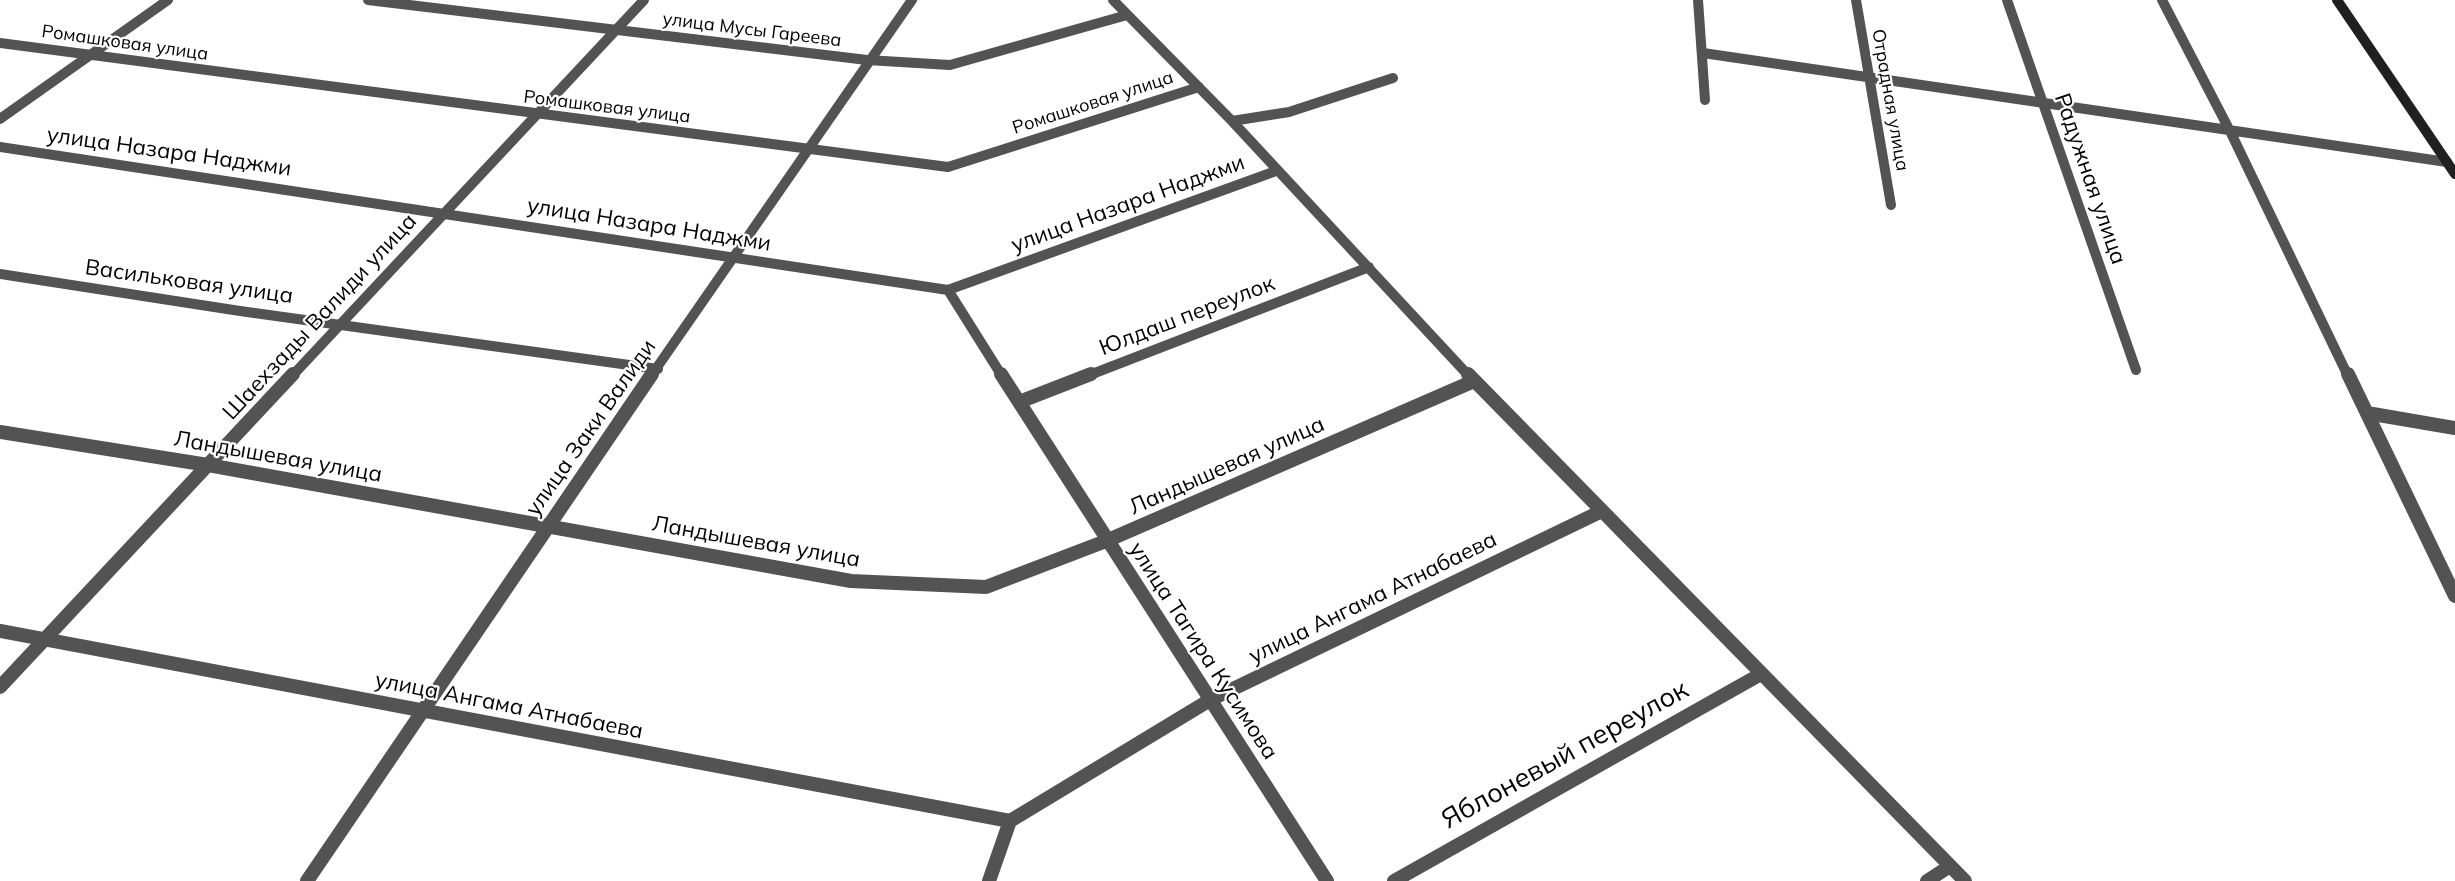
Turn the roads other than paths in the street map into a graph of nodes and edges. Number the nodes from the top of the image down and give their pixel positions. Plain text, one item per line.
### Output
1 (168, 0) edge
2 (368, 0) edge
3 (644, 0) edge
4 (912, 0) edge
5 (1113, 0) edge
6 (1698, 0) edge
7 (1856, 0) edge
8 (2007, 0) edge
9 (2162, 0) edge
10 (2337, 0) edge
11 (1127, 15) junction
12 (616, 30) junction
13 (0, 43) edge
14 (1702, 53) junction
15 (90, 55) junction
16 (867, 60) junction
17 (1393, 78) dead end
18 (1870, 79) junction
19 (1199, 87) junction
20 (1705, 100) dead end
21 (2043, 103) junction
22 (538, 115) junction
23 (0, 119) edge
24 (1232, 121) junction
25 (2230, 131) junction
26 (0, 147) edge
27 (808, 149) junction
28 (2447, 162) junction
29 (1276, 171) junction
30 (2455, 174) edge
31 (1891, 205) dead end
32 (445, 214) junction
33 (731, 258) junction
34 (1369, 267) junction
35 (0, 274) edge
36 (948, 290) junction
37 (340, 323) junction
38 (658, 369) junction
39 (2136, 370) dead end
40 (1474, 381) junction
41 (1018, 402) junction
42 (2367, 413) junction
43 (2455, 428) edge
44 (0, 432) edge
45 (208, 465) junction
46 (1602, 511) junction
47 (548, 527) junction
48 (1106, 542) junction
49 (2455, 596) edge
50 (0, 631) edge
51 (44, 639) junction
52 (1761, 674) junction
53 (0, 687) edge
54 (1210, 700) junction
55 (423, 712) junction
56 (1010, 821) junction
57 (1950, 866) junction
58 (307, 881) edge
59 (989, 881) edge
60 (1328, 881) edge
61 (1394, 881) edge
62 (1926, 881) edge
63 (1965, 881) edge

1 - 15 street
2 - 12 street, улица Мусы Гареева
3 - 12 street, Шаехзады Валиди улица
4 - 16 street, улица Заки Валиди
5 - 11 street
6 - 14 street
7 - 18 street, Отрадная улица
8 - 21 street, Радужная улица
9 - 25 street
10 - 28 main road
11 - 16 street, улица Мусы Гареева
11 - 19 street
12 - 16 street, улица Мусы Гареева
12 - 22 street, Шаехзады Валиди улица
13 - 15 street, Ромашковая улица
14 - 18 street
14 - 20 street
15 - 22 street, Ромашковая улица
15 - 23 street
16 - 27 street, улица Заки Валиди
17 - 24 street
18 - 21 street
18 - 31 street, Отрадная улица
19 - 24 street
19 - 27 street, Ромашковая улица
21 - 25 street
21 - 39 street, Радужная улица
22 - 27 street, Ромашковая улица
22 - 32 street, Шаехзады Валиди улица
24 - 29 street
25 - 28 street
25 - 42 street
26 - 32 street, улица Назара Наджми
27 - 33 street, улица Заки Валиди
28 - 30 main road
29 - 34 street
29 - 36 street, улица Назара Наджми
32 - 33 street, улица Назара Наджми
32 - 37 street, Шаехзады Валиди улица
33 - 36 street, улица Назара Наджми
33 - 38 street, улица Заки Валиди
34 - 40 street
34 - 41 street, Юлдаш переулок
35 - 37 street, Васильковая улица
36 - 41 street, улица Тагира Кусимова
37 - 38 street, Васильковая улица
37 - 45 street, Шаехзады Валиди улица
38 - 47 street, улица Заки Валиди
40 - 46 street
40 - 48 street, Ландышевая улица
41 - 48 street, улица Тагира Кусимова
42 - 43 street
42 - 49 street
44 - 45 street, Ландышевая улица
45 - 47 street, Ландышевая улица
45 - 51 street, Шаехзады Валиди улица
46 - 52 street
46 - 54 street, улица Ангама Атнабаева
47 - 48 street, Ландышевая улица
47 - 55 street, улица Заки Валиди
48 - 54 street, улица Тагира Кусимова
50 - 51 street, улица Ангама Атнабаева
51 - 53 street, Шаехзады Валиди улица
51 - 55 street, улица Ангама Атнабаева
52 - 57 street
52 - 61 street, Яблоневый переулок
54 - 56 street, улица Ангама Атнабаева
54 - 60 street, улица Тагира Кусимова
55 - 56 street, улица Ангама Атнабаева
55 - 58 street, улица Заки Валиди
56 - 59 street
57 - 62 street
57 - 63 street

